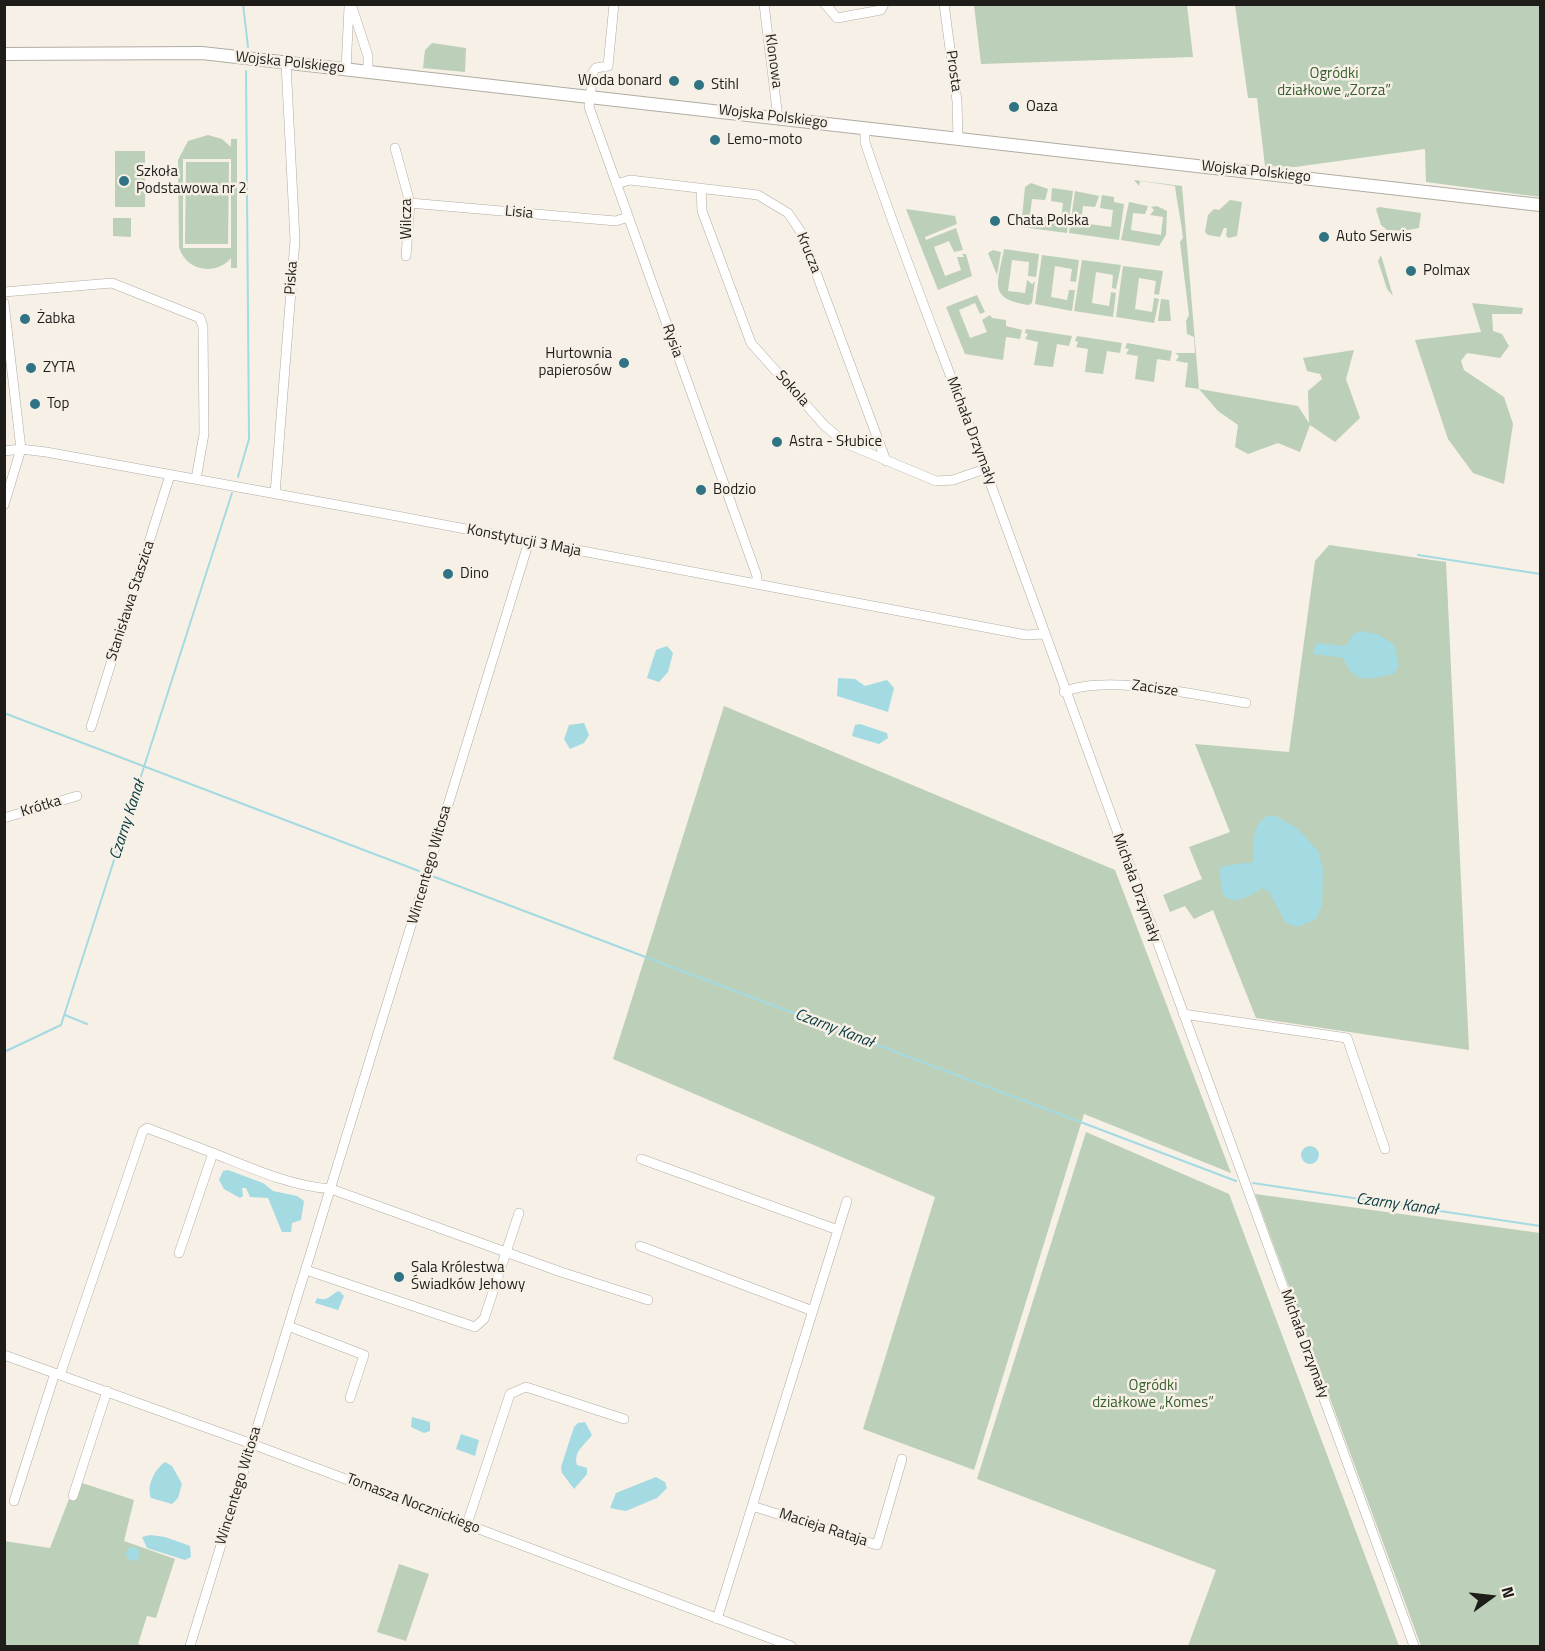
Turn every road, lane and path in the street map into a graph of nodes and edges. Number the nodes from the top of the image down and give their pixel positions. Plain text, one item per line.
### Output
1 (350, 4) edge
2 (614, 4) edge
3 (764, 4) edge
4 (825, 4) edge
5 (884, 4) edge
6 (944, 4) edge
7 (4, 54) edge
8 (286, 63) junction
9 (346, 70) junction
10 (368, 72) junction
11 (590, 97) junction
12 (778, 118) junction
13 (865, 128) junction
14 (958, 139) junction
15 (395, 148) dead end
16 (616, 184) junction
17 (701, 188) junction
18 (410, 203) junction
19 (1540, 204) edge
20 (628, 217) junction
21 (406, 256) dead end
22 (4, 292) edge
23 (4, 303) edge
24 (21, 449) junction
25 (4, 451) edge
26 (886, 461) junction
27 (985, 469) junction
28 (170, 474) junction
29 (196, 479) junction
30 (275, 494) junction
31 (4, 505) edge
32 (530, 542) junction
33 (757, 584) junction
34 (1044, 634) junction
35 (1064, 692) junction
36 (1246, 703) dead end
37 (91, 727) dead end
38 (76, 796) dead end
39 (4, 818) edge
40 (1183, 1014) junction
41 (1385, 1149) dead end
42 (213, 1154) junction
43 (641, 1159) dead end
44 (331, 1189) junction
45 (847, 1201) dead end
46 (519, 1213) dead end
47 (838, 1230) junction
48 (640, 1246) dead end
49 (179, 1253) dead end
50 (506, 1253) junction
51 (306, 1270) junction
52 (648, 1300) dead end
53 (813, 1311) junction
54 (288, 1326) junction
55 (4, 1355) edge
56 (58, 1374) junction
57 (107, 1391) junction
58 (350, 1398) dead end
59 (624, 1419) dead end
60 (252, 1444) junction
61 (902, 1459) dead end
62 (73, 1496) dead end
63 (14, 1501) dead end
64 (752, 1506) junction
65 (467, 1524) junction
66 (717, 1619) junction
67 (190, 1647) edge
68 (791, 1647) edge
69 (1414, 1647) edge

1 - 9 street
1 - 10 street
2 - 11 street
3 - 12 street, Klonowa
4 - 5 street
6 - 14 street, Prosta
7 - 8 main road, Wojska Polskiego
8 - 9 main road, Wojska Polskiego
8 - 30 street, Piska
9 - 10 main road, Wojska Polskiego
10 - 11 main road, Wojska Polskiego
11 - 12 main road, Wojska Polskiego
11 - 16 street, Rysia
12 - 13 main road, Wojska Polskiego
13 - 14 main road, Wojska Polskiego
13 - 27 street, Michała Drzymały
14 - 19 main road, Wojska Polskiego
15 - 18 street, Wilcza
16 - 17 street, Krucza
16 - 20 street, Rysia
17 - 26 street, Sokola
17 - 26 street, Krucza
18 - 20 street, Lisia
18 - 21 street, Wilcza
20 - 33 street, Rysia
22 - 29 street
23 - 24 street
24 - 25 street, Konstytucji 3 Maja
24 - 28 street, Konstytucji 3 Maja
24 - 31 street
26 - 27 street, Sokola
27 - 34 street, Michała Drzymały
28 - 29 street, Konstytucji 3 Maja
28 - 37 street, Stanisława Staszica
29 - 30 street, Konstytucji 3 Maja
30 - 32 street, Konstytucji 3 Maja
32 - 33 street, Konstytucji 3 Maja
32 - 44 street, Wincentego Witosa
33 - 34 street, Konstytucji 3 Maja
34 - 35 street, Michała Drzymały
35 - 36 street, Zacisze
35 - 40 street, Michała Drzymały
38 - 39 street, Krótka
40 - 41 street
40 - 69 street, Michała Drzymały
42 - 44 street
42 - 49 street
42 - 56 street
43 - 47 street
44 - 50 street
44 - 51 street, Wincentego Witosa
45 - 47 street
46 - 50 street
47 - 53 street
48 - 53 street
50 - 51 street
50 - 52 street
51 - 54 street, Wincentego Witosa
53 - 64 street
54 - 58 street
54 - 60 street, Wincentego Witosa
55 - 56 street, Tomasza Nocznickiego
56 - 57 street, Tomasza Nocznickiego
56 - 63 street
57 - 60 street, Tomasza Nocznickiego
57 - 62 street
59 - 65 street
60 - 65 street, Tomasza Nocznickiego
60 - 67 street, Wincentego Witosa
61 - 64 street, Macieja Rataja
64 - 66 street
65 - 66 street, Tomasza Nocznickiego
66 - 68 street, Tomasza Nocznickiego

